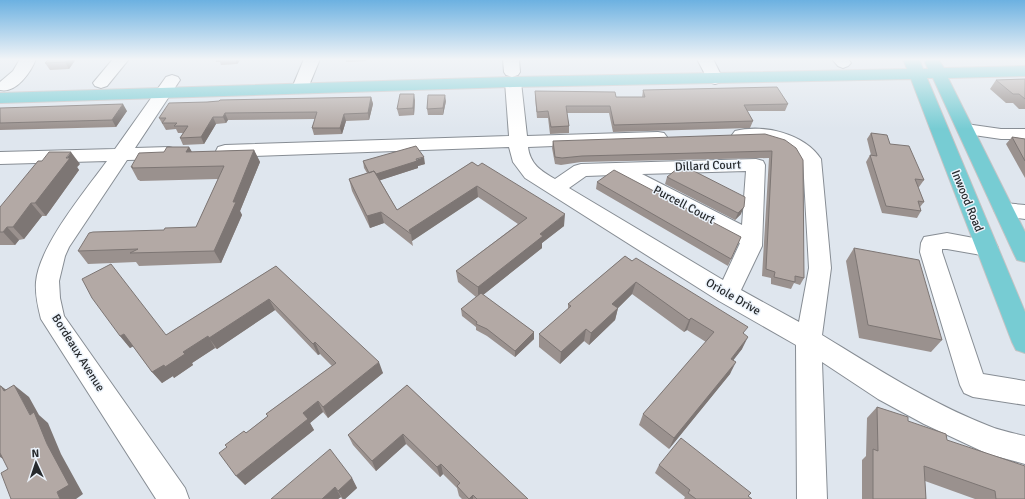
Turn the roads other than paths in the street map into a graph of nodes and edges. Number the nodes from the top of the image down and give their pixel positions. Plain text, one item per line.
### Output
1 (11, 82) edge
2 (97, 82) edge
3 (106, 82) edge
4 (293, 82) edge
5 (513, 82) edge
6 (920, 82) edge
7 (943, 82) edge
8 (169, 86) junction
9 (1, 90) edge
10 (966, 129) junction
11 (1025, 134) edge
12 (724, 136) edge
13 (679, 137) edge
14 (518, 141) junction
15 (123, 154) junction
16 (0, 158) edge
17 (616, 169) junction
18 (555, 189) junction
19 (1004, 210) junction
20 (1025, 212) edge
21 (752, 240) junction
22 (986, 248) junction
23 (1025, 254) edge
24 (727, 294) junction
25 (809, 340) junction
26 (1025, 342) edge
27 (1025, 393) edge
28 (1025, 450) edge
29 (174, 499) edge
30 (812, 499) edge

1 - 9 street
2 - 9 main road
3 - 8 main road
4 - 8 main road
5 - 14 street, Oriole Drive
6 - 22 main road, Inwood Road
7 - 10 main road
8 - 9 main road
8 - 15 street, Bordeaux Avenue
10 - 11 street
10 - 19 main road
12 - 25 street
13 - 14 street
14 - 15 street
14 - 18 street, Oriole Drive
15 - 16 street
15 - 29 street, Bordeaux Avenue
17 - 18 street, Dillard Court
17 - 21 street, Purcell Court
17 - 21 street, Dillard Court
18 - 24 street, Oriole Drive
19 - 20 street
19 - 23 main road
21 - 24 street, Dillard Court
22 - 26 main road, Inwood Road
22 - 27 street
24 - 25 street, Oriole Drive
25 - 28 street, Oriole Drive
25 - 30 street

